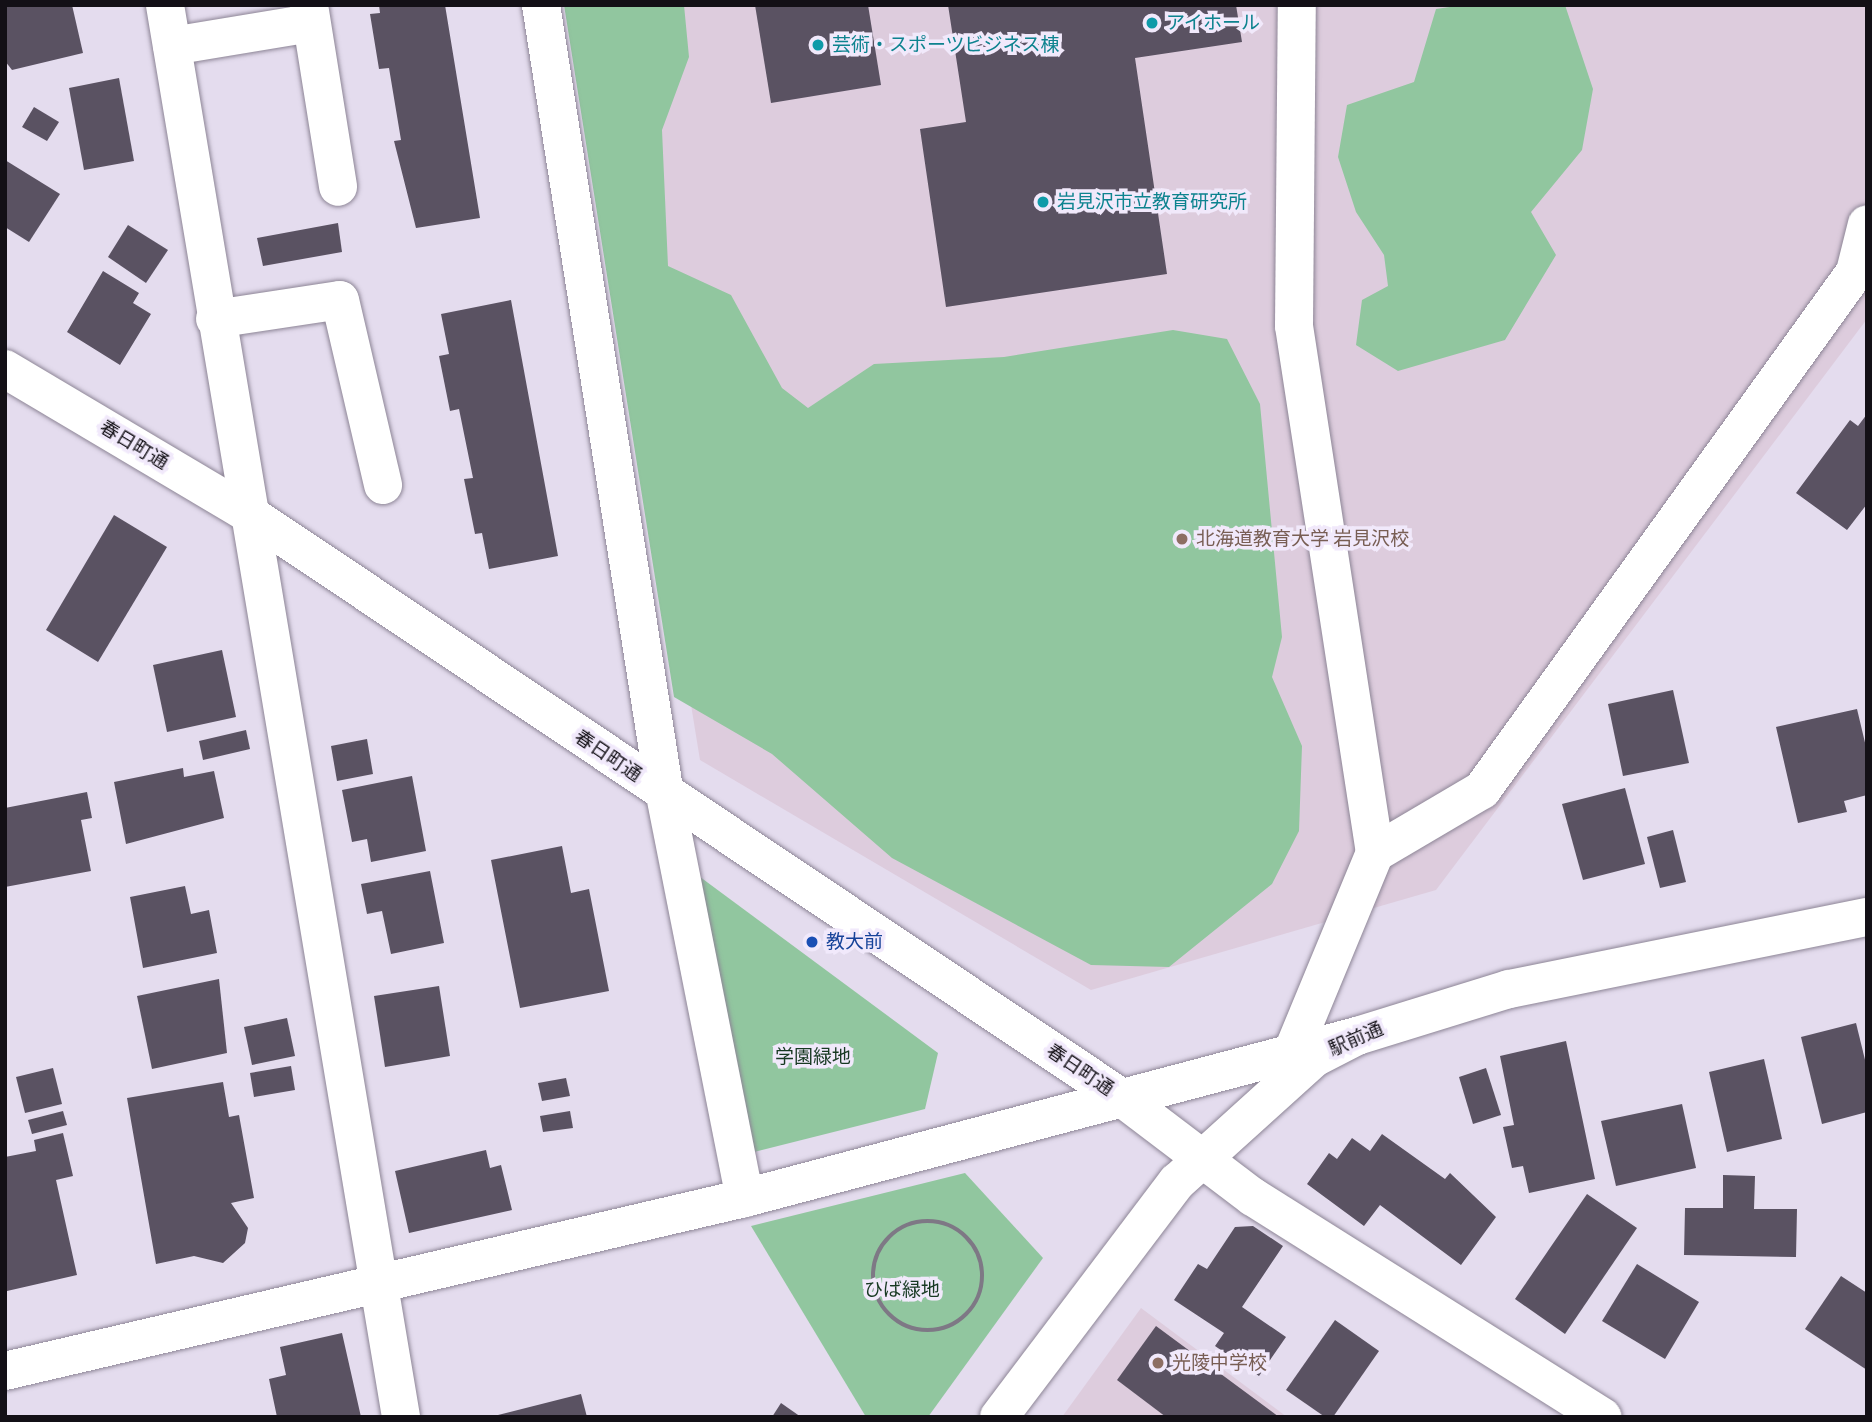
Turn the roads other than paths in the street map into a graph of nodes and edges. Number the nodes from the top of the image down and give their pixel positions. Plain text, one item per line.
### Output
1 (165, 5) edge
2 (541, 5) edge
3 (1297, 5) edge
4 (310, 14) edge
5 (172, 46) junction
6 (338, 187) dead end
7 (1867, 224) edge
8 (215, 319) junction
9 (11, 385) edge
10 (383, 485) dead end
11 (251, 515) junction
12 (665, 795) junction
13 (1376, 853) junction
14 (1867, 918) edge
15 (1357, 1035) junction
16 (1293, 1053) junction
17 (1125, 1100) junction
18 (1199, 1160) junction
19 (745, 1198) junction
20 (378, 1284) junction
21 (5, 1371) edge
22 (401, 1417) edge
23 (999, 1417) edge
24 (1602, 1417) edge

1 - 5 street
2 - 12 street
3 - 13 street
4 - 5 street
4 - 6 street
5 - 8 street
7 - 13 street
8 - 10 street
8 - 11 street
9 - 11 street, 春日町通
11 - 12 street, 春日町通
11 - 20 street
12 - 17 street, 春日町通
12 - 19 street
13 - 16 street
14 - 15 street, 駅前通
15 - 16 street
15 - 18 street, 駅前通
16 - 17 street
17 - 18 street, 春日町通
17 - 19 street
18 - 23 street, 駅前通
18 - 24 street, 春日町通
19 - 20 street
20 - 21 street
20 - 22 street

